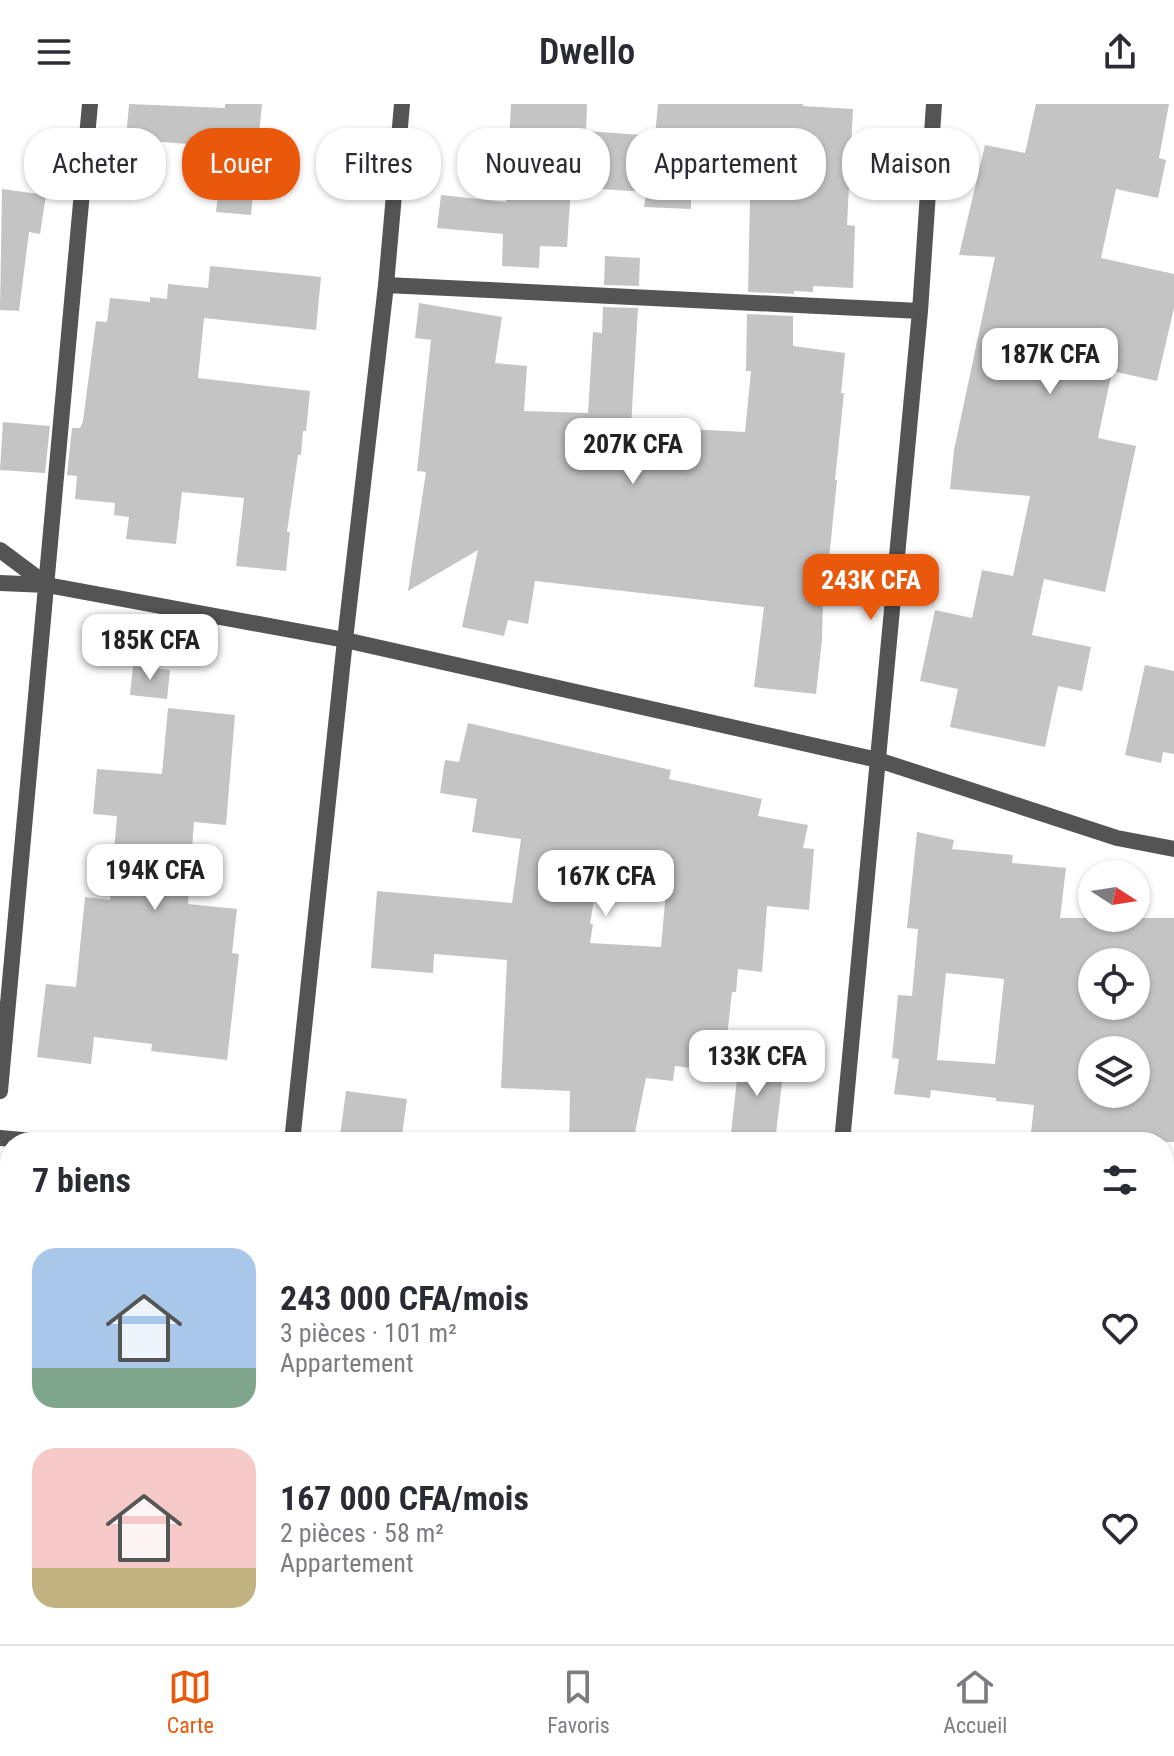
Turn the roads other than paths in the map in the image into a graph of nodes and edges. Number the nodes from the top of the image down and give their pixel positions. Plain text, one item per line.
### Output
1 (90, 104) edge
2 (402, 104) edge
3 (934, 104) edge
4 (386, 285) junction
5 (920, 311) junction
6 (0, 550) edge
7 (0, 583) edge
8 (47, 585) junction
9 (345, 640) junction
10 (878, 760) junction
11 (1174, 849) edge
12 (0, 1091) edge
13 (293, 1132) edge
14 (843, 1132) edge

1 - 8 street
2 - 4 street
3 - 5 street
4 - 5 street
4 - 9 street
5 - 10 street
6 - 8 street
7 - 8 street
8 - 9 street
8 - 12 street
9 - 10 street
9 - 13 street
10 - 11 street
10 - 14 street

